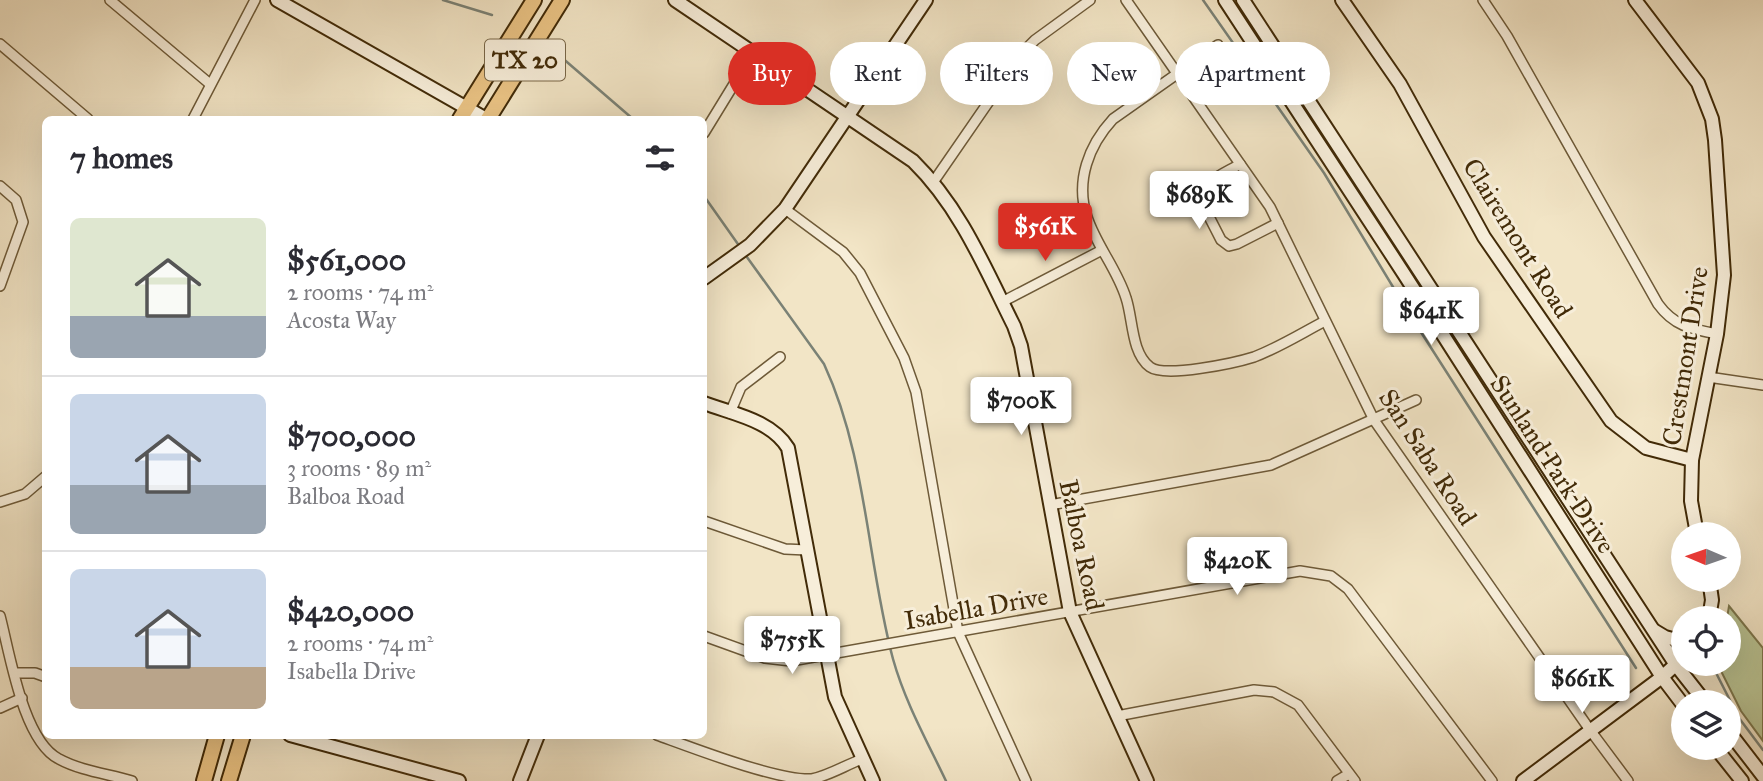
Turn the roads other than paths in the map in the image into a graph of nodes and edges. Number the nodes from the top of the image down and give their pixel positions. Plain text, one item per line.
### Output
1 (110, 0) edge
2 (255, 0) edge
3 (277, 0) edge
4 (534, 0) edge
5 (562, 0) edge
6 (675, 0) edge
7 (926, 0) edge
8 (1090, 0) edge
9 (1126, 0) edge
10 (1225, 0) edge
11 (1243, 0) edge
12 (1342, 0) edge
13 (1483, 0) edge
14 (1634, 0) edge
15 (737, 42) edge
16 (0, 44) edge
17 (1175, 70) edge
18 (1175, 74) edge
19 (210, 84) junction
20 (728, 94) edge
21 (816, 95) edge
22 (1199, 105) edge
23 (463, 114) edge
24 (84, 116) edge
25 (194, 116) edge
26 (489, 116) edge
27 (848, 116) junction
28 (707, 128) edge
29 (1240, 164) junction
30 (934, 181) junction
31 (0, 186) edge
32 (785, 209) junction
33 (1278, 223) junction
34 (1102, 250) junction
35 (707, 276) edge
36 (0, 286) edge
37 (1002, 302) junction
38 (1325, 321) junction
39 (1717, 334) junction
40 (780, 357) dead end
41 (1708, 377) junction
42 (1763, 385) edge
43 (1416, 400) dead end
44 (707, 404) edge
45 (730, 413) junction
46 (1374, 420) junction
47 (1692, 460) junction
48 (42, 479) edge
49 (0, 502) edge
50 (1050, 505) junction
51 (707, 522) edge
52 (1695, 522) edge
53 (807, 550) junction
54 (1070, 612) junction
55 (0, 616) edge
56 (1654, 630) junction
57 (958, 632) junction
58 (707, 637) edge
59 (1671, 639) edge
60 (1671, 650) edge
61 (826, 656) junction
62 (1671, 669) edge
63 (15, 673) junction
64 (42, 676) edge
65 (1662, 677) junction
66 (1672, 690) edge
67 (22, 698) junction
68 (0, 708) edge
69 (1117, 716) junction
70 (1590, 730) junction
71 (217, 739) edge
72 (242, 739) edge
73 (305, 739) edge
74 (536, 739) edge
75 (668, 739) edge
76 (1741, 748) edge
77 (862, 758) junction
78 (1725, 760) edge
79 (1763, 776) edge
80 (1352, 777) edge
81 (132, 781) edge
82 (204, 781) edge
83 (229, 781) edge
84 (459, 781) edge
85 (520, 781) edge
86 (873, 781) edge
87 (1026, 781) edge
88 (1147, 781) edge
89 (1337, 781) edge
90 (1492, 781) edge
91 (1523, 781) edge
92 (1628, 781) edge
93 (1742, 781) edge

1 - 19 street
2 - 19 street
3 - 23 street
4 - 23 main road, TX 20
5 - 26 main road, TX 20
6 - 15 street, Balboa Road
7 - 27 street
8 - 30 street
9 - 17 street, San Saba Road
10 - 65 street, Sunland Park Drive
11 - 56 street, Sunland Park Drive
12 - 47 street, Clairemont Road
13 - 39 street
14 - 39 street, Crestmont Drive
16 - 24 street
18 - 34 street
19 - 25 street
20 - 28 street
21 - 27 street, Balboa Road
22 - 29 street, San Saba Road
27 - 30 street, Balboa Road
27 - 32 street
29 - 33 street, San Saba Road
29 - 33 street
30 - 37 street, Balboa Road
31 - 36 street
32 - 35 street
32 - 57 street
33 - 38 street, San Saba Road
34 - 37 street
34 - 38 street
37 - 50 street, Balboa Road
38 - 46 street, San Saba Road
39 - 41 street, Crestmont Drive
40 - 45 street
41 - 42 street
41 - 47 street, Crestmont Drive
43 - 46 street
44 - 45 street
45 - 53 street
46 - 50 street
46 - 70 street, San Saba Road
47 - 52 street, Crestmont Drive
48 - 49 street
50 - 54 street, Balboa Road
51 - 53 street
53 - 61 street
54 - 57 street, Isabella Drive
54 - 69 street, Balboa Road
54 - 90 street, Isabella Drive
55 - 63 street
56 - 59 street
56 - 60 street, Sunland Park Drive
57 - 61 street, Isabella Drive
57 - 87 street
58 - 61 street, Isabella Drive
61 - 77 street
62 - 65 street
63 - 64 street
63 - 67 street
65 - 66 street, Sunland Park Drive
65 - 70 street
67 - 68 street
67 - 81 street
69 - 80 street
69 - 88 street, Balboa Road
70 - 91 street
70 - 92 street, San Saba Road
71 - 82 main road
72 - 83 main road
73 - 84 street
74 - 85 street
75 - 77 street
76 - 79 street
77 - 86 street
78 - 93 street
80 - 89 street

